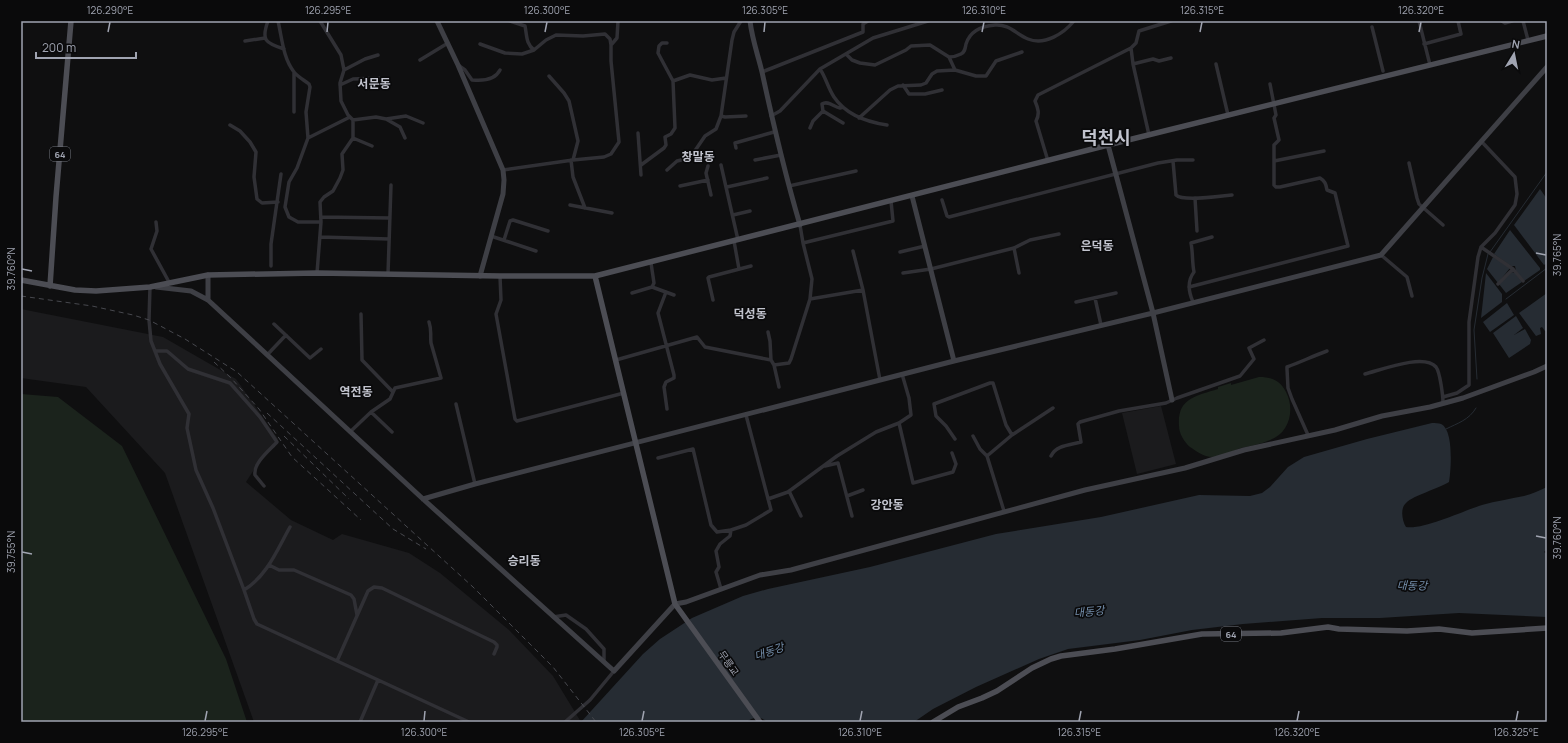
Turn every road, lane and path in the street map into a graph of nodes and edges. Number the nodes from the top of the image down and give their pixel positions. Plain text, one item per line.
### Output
1 (71, 21) edge
2 (268, 21) edge
3 (278, 21) edge
4 (320, 21) edge
5 (437, 21) edge
6 (510, 21) edge
7 (526, 21) edge
8 (618, 21) edge
9 (741, 21) edge
10 (750, 21) edge
11 (868, 21) edge
12 (928, 21) edge
13 (1074, 21) edge
14 (1171, 21) edge
15 (1419, 21) edge
16 (1458, 21) edge
17 (1502, 21) edge
18 (1512, 21) edge
19 (1523, 21) edge
20 (525, 26) junction
21 (1372, 27) dead end
22 (1547, 36) edge
23 (265, 38) junction
24 (1528, 40) junction
25 (245, 42) dead end
26 (448, 43) junction
27 (667, 43) dead end
28 (480, 44) dead end
29 (1424, 44) junction
30 (611, 45) junction
31 (1132, 48) junction
32 (284, 49) junction
33 (534, 50) junction
34 (1022, 52) dead end
35 (846, 54) junction
36 (378, 55) dead end
37 (949, 57) junction
38 (1171, 58) dead end
39 (420, 60) dead end
40 (1133, 64) junction
41 (1216, 64) dead end
42 (1430, 64) junction
43 (458, 65) junction
44 (1547, 67) edge
45 (820, 69) junction
46 (344, 70) junction
47 (500, 70) dead end
48 (955, 70) junction
49 (1384, 71) dead end
50 (294, 72) junction
51 (762, 72) junction
52 (548, 76) dead end
53 (379, 78) dead end
54 (726, 78) junction
55 (674, 82) junction
56 (1270, 84) dead end
57 (340, 85) junction
58 (903, 85) junction
59 (942, 90) dead end
60 (1273, 104) junction
61 (843, 107) junction
62 (823, 111) junction
63 (294, 112) dead end
64 (1228, 115) junction
65 (721, 116) junction
66 (746, 116) dead end
67 (771, 116) junction
68 (859, 118) junction
69 (351, 119) junction
70 (386, 119) junction
71 (423, 123) dead end
72 (843, 123) dead end
73 (230, 125) dead end
74 (887, 125) dead end
75 (810, 128) dead end
76 (774, 132) junction
77 (638, 133) dead end
78 (1149, 135) junction
79 (308, 138) junction
80 (353, 138) junction
81 (405, 138) dead end
82 (1481, 141) junction
83 (372, 146) dead end
84 (1108, 146) junction
85 (736, 148) dead end
86 (1324, 151) dead end
87 (781, 155) junction
88 (572, 160) junction
89 (755, 160) dead end
90 (1194, 160) dead end
91 (1048, 161) junction
92 (1173, 161) junction
93 (1274, 162) junction
94 (1409, 163) dead end
95 (721, 165) dead end
96 (641, 166) junction
97 (708, 166) dead end
98 (503, 170) junction
99 (667, 170) dead end
100 (856, 171) dead end
101 (282, 174) dead end
102 (641, 175) dead end
103 (1116, 175) junction
104 (767, 178) dead end
105 (708, 180) junction
106 (391, 185) dead end
107 (680, 186) dead end
108 (789, 186) junction
109 (727, 187) junction
110 (711, 195) dead end
111 (1232, 195) dead end
112 (912, 196) junction
113 (1195, 198) junction
114 (942, 200) dead end
115 (891, 201) junction
116 (278, 202) junction
117 (570, 206) dead end
118 (585, 208) junction
119 (1423, 208) junction
120 (750, 211) dead end
121 (612, 213) dead end
122 (733, 215) junction
123 (321, 217) junction
124 (390, 218) junction
125 (156, 222) dead end
126 (321, 222) junction
127 (800, 225) junction
128 (1443, 225) dead end
129 (548, 231) dead end
130 (1197, 231) dead end
131 (1059, 234) dead end
132 (491, 236) junction
133 (320, 237) junction
134 (1212, 237) dead end
135 (389, 239) junction
136 (504, 240) junction
137 (736, 241) junction
138 (803, 243) junction
139 (925, 246) junction
140 (1481, 247) junction
141 (1014, 248) junction
142 (536, 251) dead end
143 (853, 251) dead end
144 (900, 252) dead end
145 (1381, 255) junction
146 (651, 262) junction
147 (271, 266) dead end
148 (751, 266) dead end
149 (739, 269) junction
150 (931, 269) junction
151 (1514, 269) junction
152 (1019, 272) dead end
153 (317, 273) junction
154 (904, 273) dead end
155 (388, 274) junction
156 (208, 275) junction
157 (480, 276) junction
158 (500, 276) junction
159 (595, 276) junction
160 (21, 280) edge
161 (1523, 281) dead end
162 (169, 282) junction
163 (1498, 284) dead end
164 (50, 286) junction
165 (150, 287) junction
166 (652, 287) junction
167 (1189, 287) junction
168 (863, 290) junction
169 (666, 292) junction
170 (632, 293) dead end
171 (1116, 293) dead end
172 (674, 295) dead end
173 (1412, 296) dead end
174 (1095, 298) junction
175 (810, 299) junction
176 (208, 300) junction
177 (713, 300) dead end
178 (1076, 302) dead end
179 (1193, 302) junction
180 (1153, 313) junction
181 (361, 314) dead end
182 (429, 322) dead end
183 (274, 324) dead end
184 (1101, 325) junction
185 (768, 332) dead end
186 (286, 335) junction
187 (1264, 340) dead end
188 (667, 344) junction
189 (321, 349) dead end
190 (154, 350) junction
191 (1327, 350) dead end
192 (267, 355) junction
193 (616, 360) junction
194 (771, 360) junction
195 (954, 361) junction
196 (774, 365) junction
197 (1547, 366) edge
198 (902, 374) junction
199 (1365, 374) dead end
200 (880, 380) junction
201 (779, 387) dead end
202 (392, 391) junction
203 (624, 393) junction
204 (1443, 397) junction
205 (1172, 400) junction
206 (1443, 403) junction
207 (456, 404) dead end
208 (1053, 408) dead end
209 (667, 409) dead end
210 (371, 412) junction
211 (746, 415) junction
212 (899, 423) junction
213 (350, 432) junction
214 (392, 432) dead end
215 (1012, 434) junction
216 (1308, 435) junction
217 (973, 436) dead end
218 (955, 440) dead end
219 (636, 443) junction
220 (952, 453) dead end
221 (987, 456) junction
222 (1051, 456) dead end
223 (658, 458) dead end
224 (824, 466) junction
225 (475, 484) junction
226 (264, 486) dead end
227 (863, 490) dead end
228 (789, 491) junction
229 (846, 496) junction
230 (424, 499) junction
231 (768, 499) junction
232 (1004, 511) junction
233 (801, 516) dead end
234 (852, 516) dead end
235 (290, 527) dead end
236 (731, 530) junction
237 (269, 565) junction
238 (722, 589) junction
239 (244, 590) junction
240 (675, 604) junction
241 (357, 615) junction
242 (554, 617) junction
243 (1547, 628) edge
244 (494, 654) dead end
245 (338, 661) junction
246 (604, 662) junction
247 (614, 671) junction
248 (378, 680) junction
249 (360, 722) edge
250 (469, 722) edge
251 (565, 722) edge
252 (760, 722) edge
253 (933, 722) edge

1 - 164 main road, 64
2 - 23 street
3 - 32 street
4 - 46 street
5 - 26 main road
6 - 20 street
7 - 20 street
8 - 30 street
9 - 54 street
10 - 51 main road
11 - 51 street
12 - 35 street
13 - 37 street
14 - 31 street
15 - 29 street
16 - 29 street
17 - 18 street
19 - 24 street
20 - 33 street
21 - 49 street
22 - 24 main road
23 - 25 street
23 - 32 street
24 - 42 main road
26 - 39 street
26 - 43 main road
27 - 55 street
28 - 33 street
29 - 42 street
30 - 33 street
30 - 88 street
31 - 40 street
31 - 91 street
32 - 50 street
34 - 48 street
35 - 37 street
35 - 45 street
36 - 46 street
37 - 48 street
38 - 40 street
40 - 78 street
41 - 64 street
42 - 60 main road
43 - 47 street
43 - 98 main road
44 - 82 main road
45 - 61 street
45 - 67 street
46 - 57 street
48 - 58 street
50 - 63 street
50 - 79 street
51 - 67 main road
52 - 88 street
53 - 57 street
54 - 55 street
54 - 65 street
55 - 96 street
56 - 60 street
57 - 69 street
58 - 59 street
58 - 68 street
60 - 64 main road
60 - 93 street
61 - 62 street
61 - 68 street
62 - 72 street
62 - 75 street
64 - 78 main road
65 - 66 street
65 - 99 street
67 - 76 main road
68 - 74 street
69 - 70 street
69 - 79 street
69 - 80 street
70 - 71 street
70 - 81 street
73 - 116 street
76 - 85 street
76 - 87 main road
77 - 96 street
78 - 84 main road
79 - 126 street
80 - 83 street
80 - 123 street
82 - 119 main road
82 - 140 street
84 - 91 main road
84 - 103 main road
86 - 93 street
87 - 89 street
87 - 108 main road
88 - 98 street
88 - 118 street
90 - 92 street
91 - 112 main road
92 - 103 street
92 - 113 street
93 - 167 street
94 - 119 street
95 - 109 street
96 - 102 street
97 - 105 street
98 - 132 main road
100 - 108 street
101 - 116 street
103 - 114 street
103 - 180 main road
104 - 109 street
105 - 107 street
105 - 110 street
106 - 124 street
108 - 127 main road
109 - 122 street
111 - 113 street
112 - 115 main road
112 - 139 main road
113 - 130 street
115 - 127 main road
115 - 138 street
116 - 147 street
117 - 118 street
118 - 121 street
119 - 128 street
119 - 145 main road
120 - 122 street
122 - 137 street
123 - 124 street
123 - 126 street
124 - 135 street
125 - 162 street
126 - 133 street
127 - 137 main road
127 - 138 street
129 - 136 street
131 - 141 street
132 - 136 street
132 - 157 main road
133 - 135 street
133 - 153 street
134 - 167 street
135 - 155 street
136 - 142 street
137 - 146 main road
137 - 149 street
138 - 175 street
139 - 144 street
139 - 150 main road
140 - 151 street
140 - 204 street
141 - 150 street
141 - 152 street
143 - 168 street
145 - 173 street
145 - 179 main road
146 - 159 main road
146 - 166 street
148 - 149 street
149 - 177 street
150 - 154 street
150 - 195 main road
151 - 161 street
151 - 163 street
153 - 155 main road
153 - 156 main road
155 - 157 main road
156 - 162 main road
156 - 176 main road
157 - 158 main road
158 - 159 main road
158 - 203 street
159 - 193 main road
160 - 164 main road
162 - 165 main road
164 - 165 main road
165 - 176 main road
165 - 190 street
166 - 169 street
166 - 170 street
167 - 179 street
168 - 175 street
168 - 200 street
169 - 172 street
169 - 188 street
171 - 174 street
174 - 178 street
174 - 184 street
175 - 196 street
176 - 192 main road
179 - 180 main road
180 - 184 main road
180 - 205 main road
181 - 202 street
182 - 202 street
183 - 186 street
184 - 195 main road
185 - 194 street
186 - 189 street
186 - 192 street
187 - 205 street
188 - 193 street
188 - 194 street
188 - 209 street
190 - 226 street
190 - 239 street
191 - 216 street
192 - 213 main road
193 - 203 main road
194 - 196 street
195 - 198 main road
196 - 201 street
197 - 206 main road
198 - 200 main road
198 - 212 street
199 - 204 street
200 - 211 main road
202 - 210 street
203 - 219 main road
204 - 206 street
205 - 222 street
206 - 216 main road
207 - 225 street
208 - 215 street
210 - 213 street
210 - 214 street
211 - 219 main road
211 - 231 street
212 - 220 street
212 - 224 street
213 - 230 main road
215 - 218 street
215 - 221 street
216 - 232 main road
217 - 221 street
219 - 225 main road
219 - 240 main road
221 - 232 street
223 - 236 street
224 - 228 street
224 - 229 street
225 - 230 main road
227 - 229 street
228 - 231 street
228 - 233 street
229 - 234 street
230 - 242 main road
231 - 236 street
232 - 238 main road
235 - 237 street
236 - 238 street
237 - 239 street
237 - 241 street
238 - 240 main road
239 - 245 street
240 - 247 main road
240 - 252 main road, 무릉교
241 - 244 street
241 - 245 street
242 - 246 main road
242 - 246 street
243 - 253 main road, 64
245 - 248 street
246 - 247 main road
247 - 251 street
248 - 249 street
248 - 250 street

